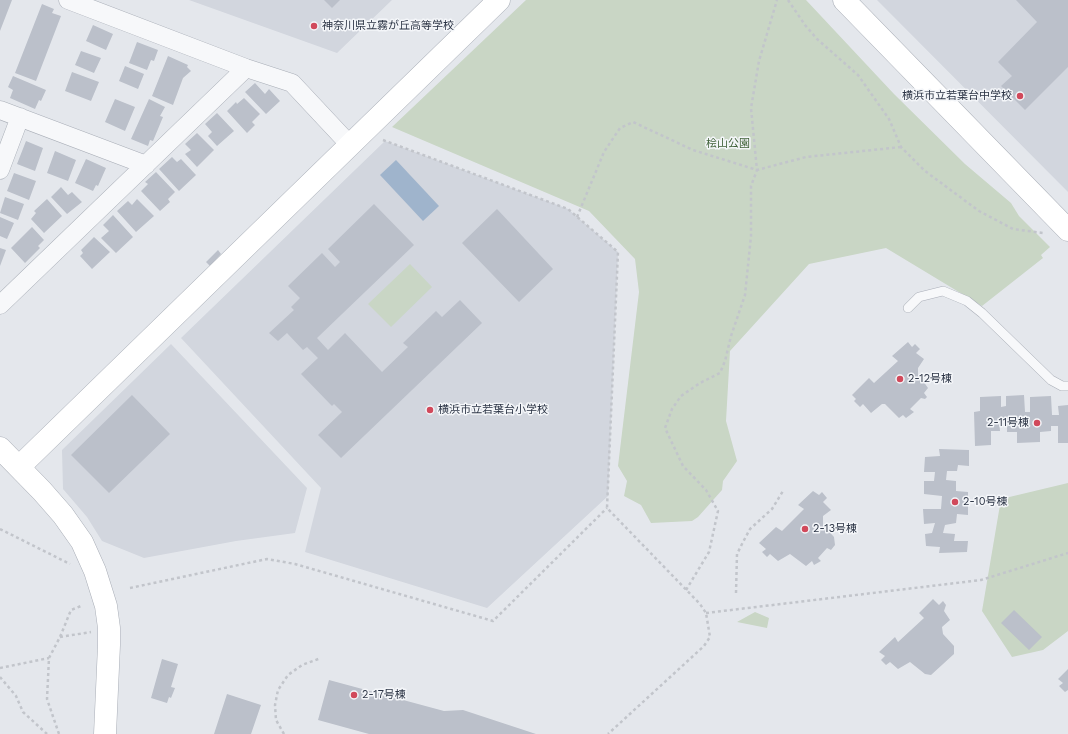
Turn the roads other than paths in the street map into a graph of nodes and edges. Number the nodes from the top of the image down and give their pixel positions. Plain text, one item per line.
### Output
1 (68, 0) edge
2 (499, 0) edge
3 (844, 0) edge
4 (246, 68) junction
5 (0, 110) edge
6 (20, 117) junction
7 (350, 145) junction
8 (146, 165) junction
9 (0, 170) edge
10 (1058, 231) edge
11 (0, 305) edge
12 (908, 308) dead end
13 (1068, 386) edge
14 (0, 448) edge
15 (19, 467) junction
16 (105, 734) edge

1 - 4 street
2 - 7 street
3 - 10 street
4 - 7 street
4 - 8 street
5 - 6 street
6 - 8 street
6 - 9 street
7 - 15 street
8 - 11 street
12 - 13 lane
14 - 15 street
15 - 16 street

